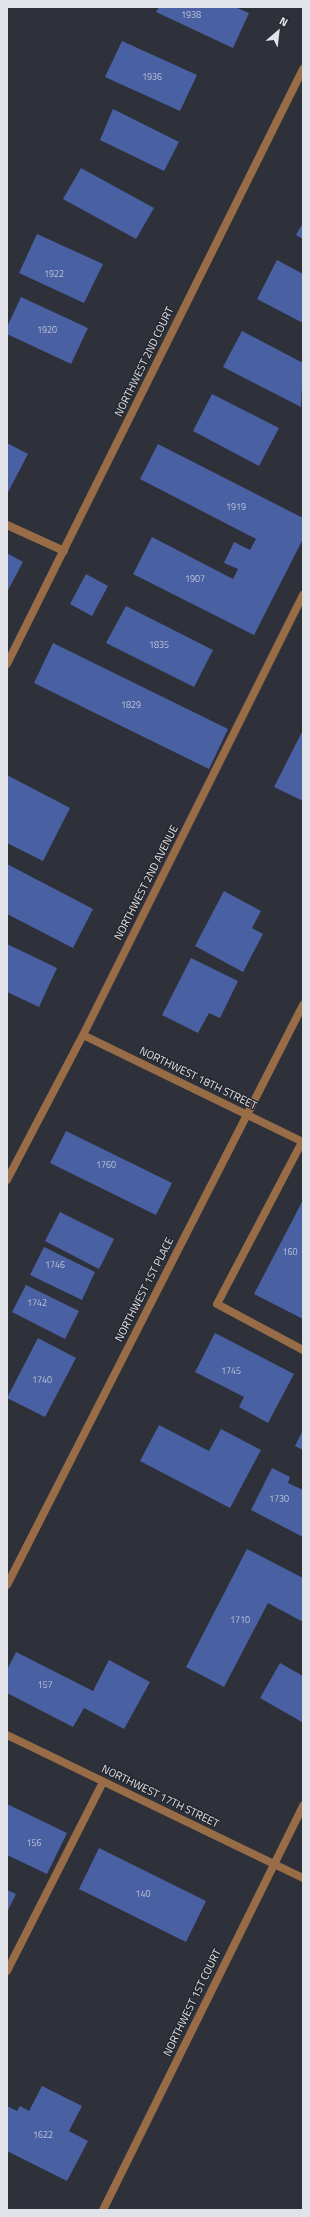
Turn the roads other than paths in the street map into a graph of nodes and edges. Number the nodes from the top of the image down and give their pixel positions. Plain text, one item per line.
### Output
1 (303, 69) edge
2 (7, 525) edge
3 (64, 551) junction
4 (303, 595) edge
5 (7, 664) edge
6 (303, 1005) edge
7 (83, 1035) junction
8 (247, 1115) junction
9 (302, 1142) edge
10 (7, 1180) edge
11 (303, 1350) edge
12 (7, 1585) edge
13 (7, 1735) edge
14 (103, 1782) junction
15 (303, 1806) edge
16 (274, 1864) junction
17 (303, 1878) edge
18 (7, 1971) edge
19 (103, 2210) edge

1 - 3 street, NORTHWEST 2ND COURT
2 - 3 street
3 - 5 street, NORTHWEST 2ND COURT
4 - 7 street, NORTHWEST 2ND AVENUE
6 - 8 street, NORTHWEST 1ST PLACE
7 - 8 street, NORTHWEST 18TH STREET
7 - 10 street, NORTHWEST 2ND AVENUE
8 - 9 street, NORTHWEST 18TH STREET
8 - 12 street, NORTHWEST 1ST PLACE
9 - 11 street
13 - 14 street, NORTHWEST 17TH STREET
14 - 16 street, NORTHWEST 17TH STREET
14 - 18 street
15 - 16 street, NORTHWEST 1ST COURT
16 - 17 street, NORTHWEST 17TH STREET
16 - 19 street, NORTHWEST 1ST COURT

